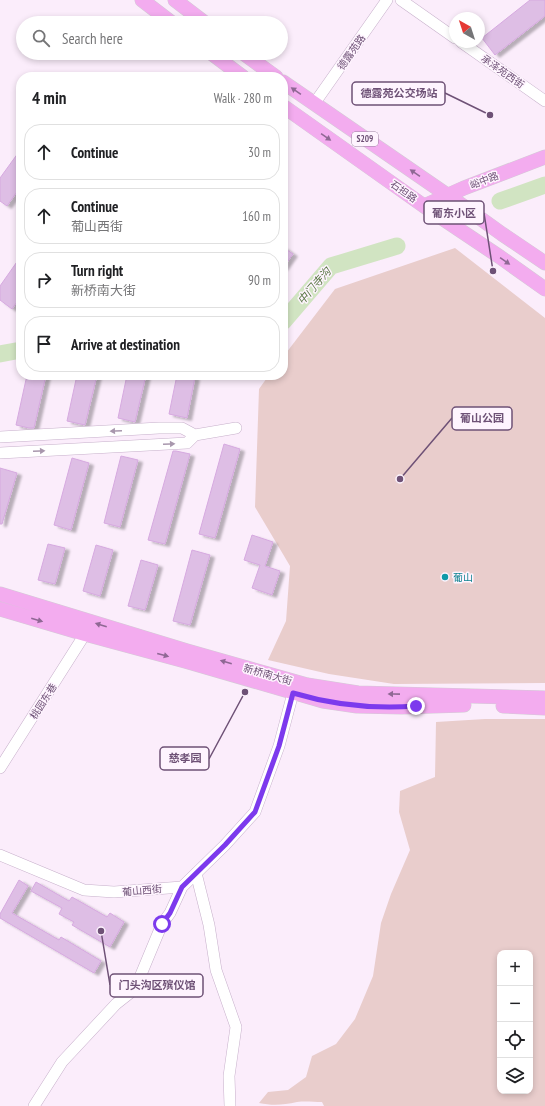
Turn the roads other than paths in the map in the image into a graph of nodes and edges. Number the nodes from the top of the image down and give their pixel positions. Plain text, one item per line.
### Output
1 (142, 0) edge
2 (175, 0) edge
3 (387, 0) edge
4 (402, 0) edge
5 (163, 16) edge
6 (195, 16) edge
7 (449, 34) edge
8 (470, 48) edge
9 (220, 60) edge
10 (253, 60) edge
11 (236, 72) edge
12 (269, 72) edge
13 (288, 86) edge
14 (545, 101) edge
15 (314, 104) junction
16 (288, 110) edge
17 (545, 157) edge
18 (447, 195) junction
19 (424, 206) junction
20 (545, 263) edge
21 (545, 289) edge
22 (236, 428) dead end
23 (195, 435) junction
24 (0, 437) edge
25 (0, 453) edge
26 (0, 594) edge
27 (0, 609) edge
28 (85, 634) junction
29 (293, 693) junction
30 (545, 698) edge
31 (545, 708) edge
32 (0, 768) edge
33 (0, 855) edge
34 (196, 872) junction
35 (182, 887) junction
36 (34, 1106) edge
37 (230, 1106) edge

1 - 5 main road
2 - 6 main road
3 - 15 street, 德露苑路
4 - 7 street
8 - 14 street, 承泽苑西街
9 - 11 main road
10 - 12 main road
15 -> 13 main road, 石担路 / S209
18 -> 15 main road, 石担路 / S209
16 -> 19 main road, 石担路 / S209
17 - 18 main road, 峪中路
18 - 19 main road, 峪中路
18 - 20 main road, 石担路 / S209
19 -> 21 main road, 石担路 / S209
22 - 23 street
23 -> 24 street
25 -> 23 street
30 -> 26 main road, 新桥南大街
27 -> 28 main road, 新桥南大街
28 -> 29 main road, 新桥南大街
28 - 32 street, 桃园东巷
29 - 31 main road, 新桥南大街
29 - 34 street
33 - 35 street, 葡山西街
34 - 35 street
34 - 37 street
35 - 36 street

